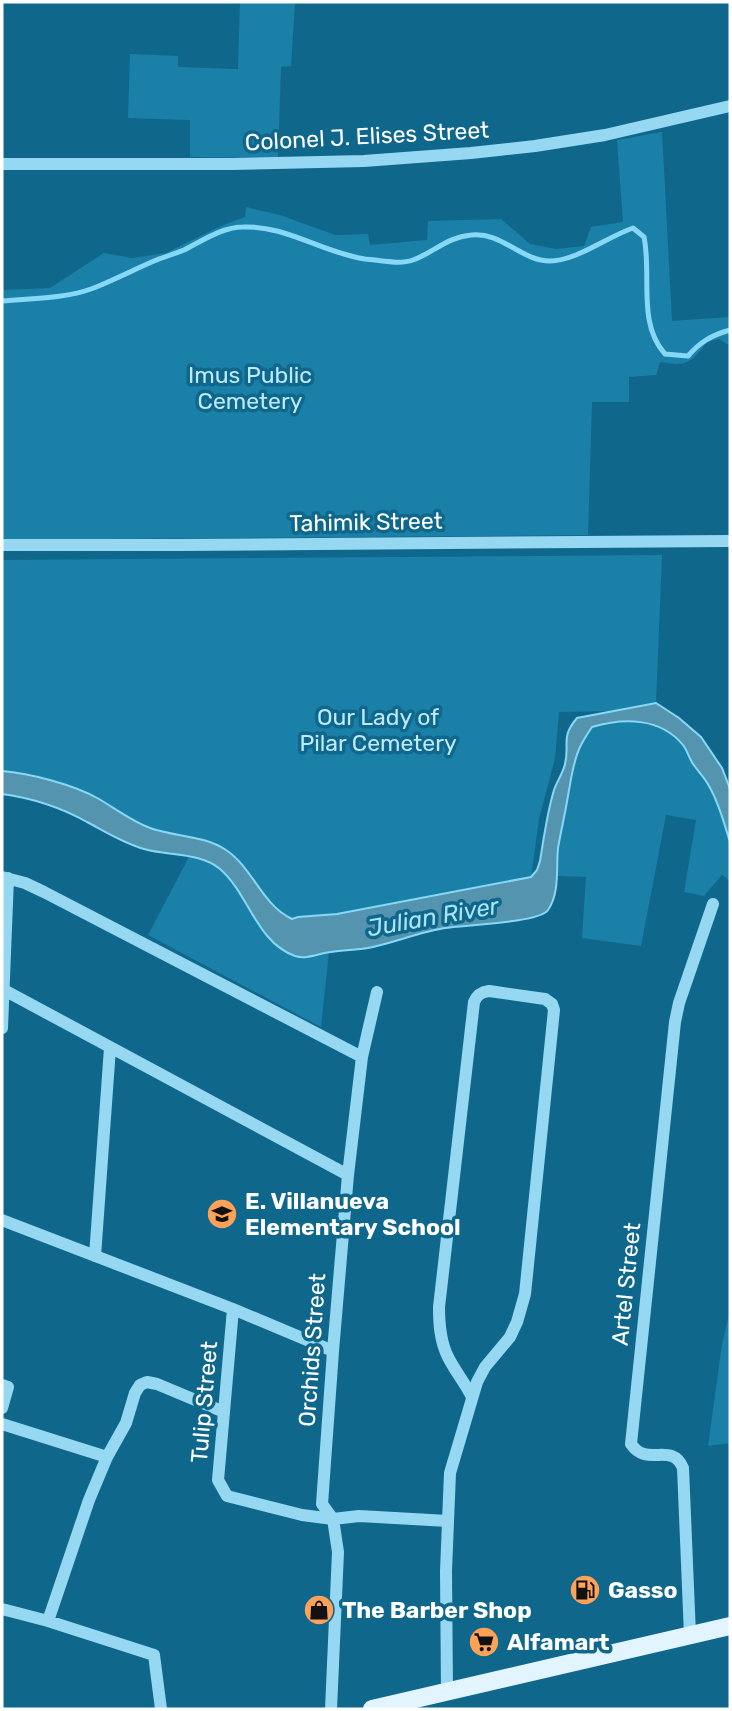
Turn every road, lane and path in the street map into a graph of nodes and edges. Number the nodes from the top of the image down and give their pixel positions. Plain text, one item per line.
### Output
1 (730, 106) edge
2 (2, 164) edge
3 (730, 541) edge
4 (2, 545) edge
5 (5, 878) edge
6 (713, 904) dead end
7 (4, 990) junction
8 (377, 992) dead end
9 (2, 1028) edge
10 (110, 1048) junction
11 (362, 1056) junction
12 (348, 1175) junction
13 (2, 1220) edge
14 (94, 1256) junction
15 (233, 1309) junction
16 (332, 1351) junction
17 (2, 1385) edge
18 (472, 1397) junction
19 (2, 1408) edge
20 (224, 1412) junction
21 (2, 1424) edge
22 (107, 1457) junction
23 (333, 1519) junction
24 (447, 1521) junction
25 (2, 1609) edge
26 (48, 1621) junction
27 (730, 1626) edge
28 (691, 1635) junction
29 (447, 1692) junction
30 (161, 1709) edge
31 (331, 1709) edge
32 (373, 1709) edge

1 - 2 street, Colonel J. Elises Street
3 - 4 street, Tahimik Street
5 - 7 street
5 - 11 street
6 - 28 street, Artel Street
7 - 9 street
7 - 10 street
8 - 11 street, Orchids Street
10 - 12 street
10 - 14 street
11 - 12 street, Orchids Street
12 - 16 street, Orchids Street
13 - 14 street
14 - 15 street
15 - 16 street
15 - 20 street, Tulip Street
16 - 23 street, Orchids Street
17 - 19 street
18 - 18 street
18 - 24 street
20 - 22 street
20 - 23 street, Tulip Street
21 - 22 street
22 - 26 street
23 - 24 street
23 - 31 street, Orchids Street
24 - 29 street
25 - 26 street
26 - 30 street
27 - 28 main road
28 - 29 main road
29 - 32 main road

